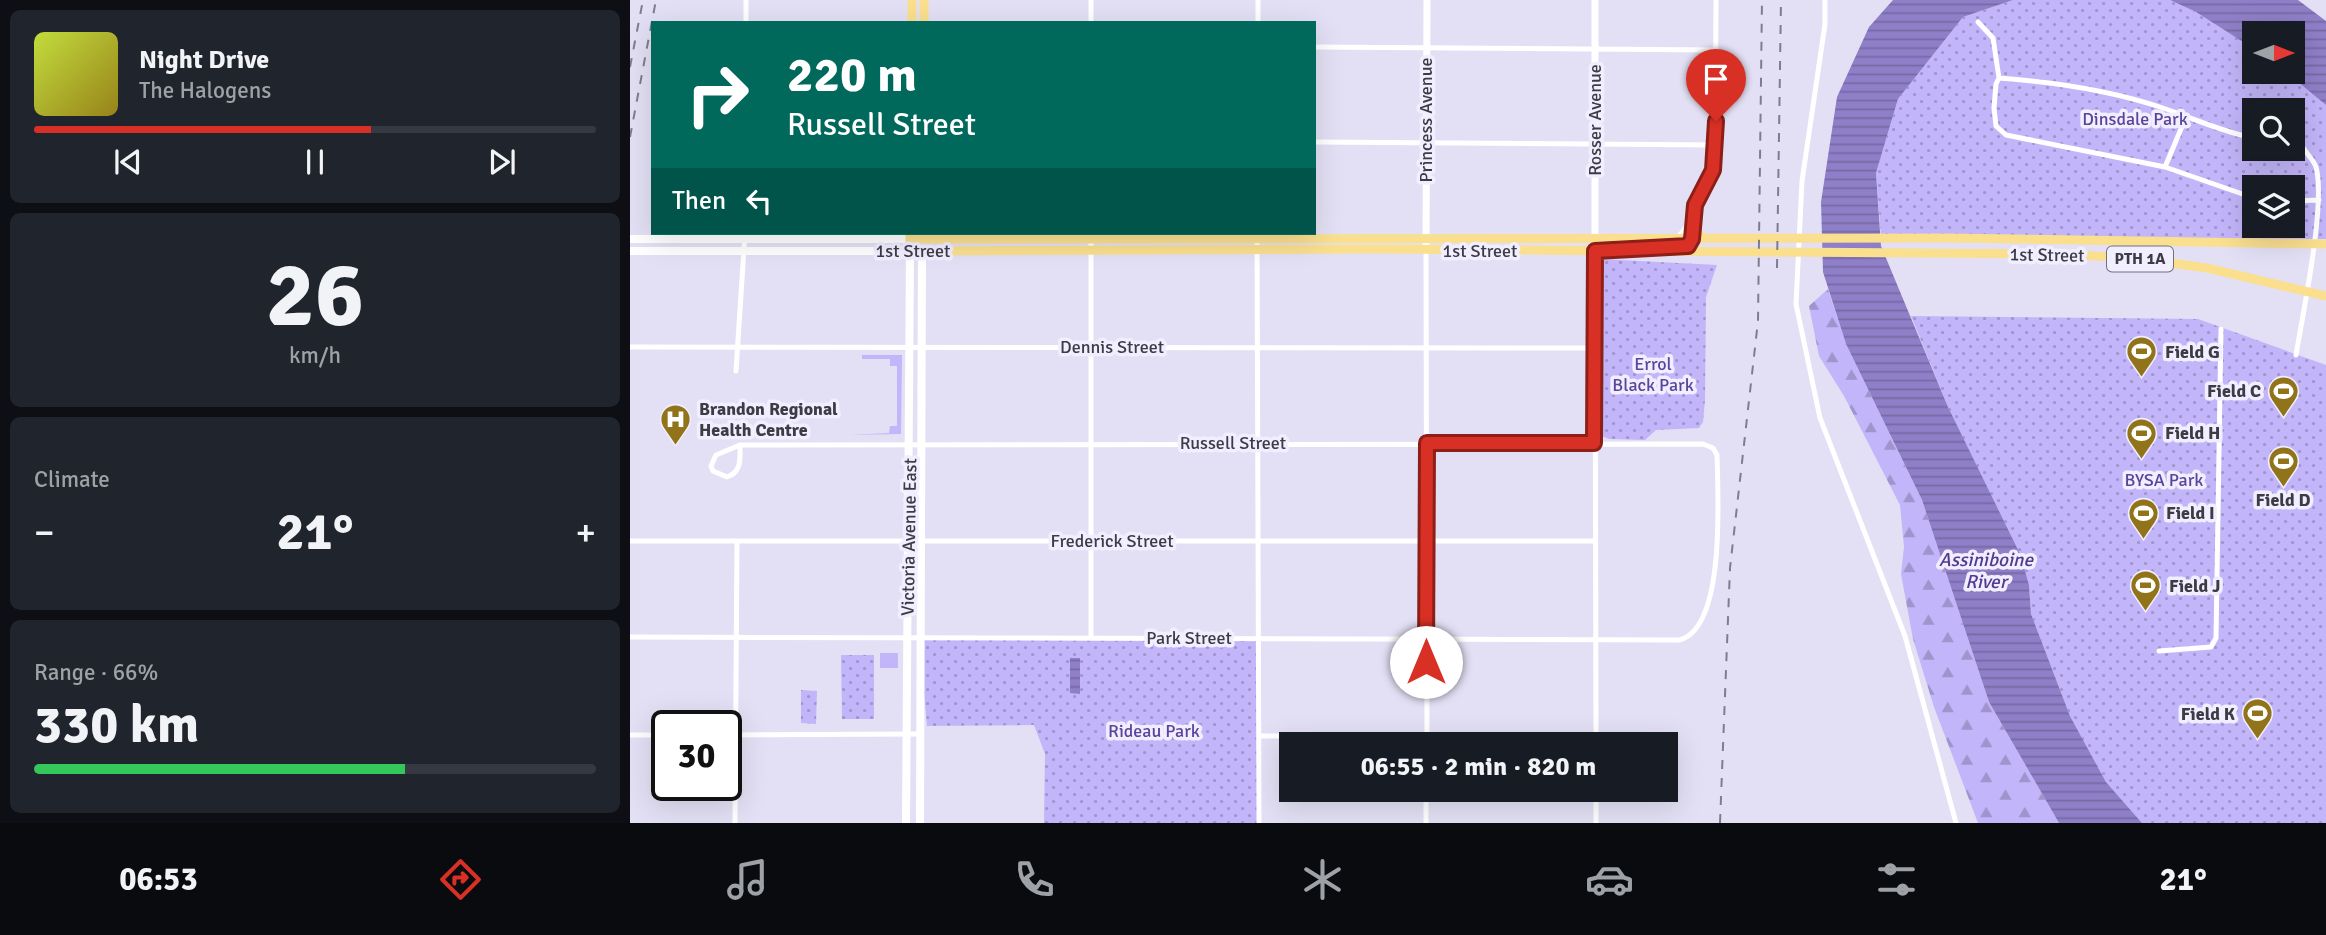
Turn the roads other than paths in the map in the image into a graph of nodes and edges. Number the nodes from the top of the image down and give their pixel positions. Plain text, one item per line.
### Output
1 (746, 0) edge
2 (912, 0) edge
3 (924, 0) edge
4 (1091, 0) edge
5 (1258, 0) edge
6 (1427, 0) edge
7 (1594, 0) edge
8 (1716, 0) edge
9 (1825, 0) edge
10 (746, 21) edge
11 (912, 21) edge
12 (924, 21) edge
13 (1091, 21) edge
14 (1258, 21) edge
15 (1978, 22) dead end
16 (1316, 47) edge
17 (1427, 47) junction
18 (1594, 49) junction
19 (1716, 50) junction
20 (2000, 78) junction
21 (2186, 117) junction
22 (2242, 136) edge
23 (1316, 142) edge
24 (1426, 144) junction
25 (1595, 145) junction
26 (1716, 145) junction
27 (2305, 150) edge
28 (2165, 167) junction
29 (2242, 194) edge
30 (2319, 200) junction
31 (2305, 201) edge
32 (1695, 205) junction
33 (1693, 226) junction
34 (1258, 235) edge
35 (745, 236) edge
36 (910, 236) edge
37 (923, 236) edge
38 (1091, 236) edge
39 (630, 239) edge
40 (1595, 239) junction
41 (1670, 239) junction
42 (1692, 239) junction
43 (1711, 239) junction
44 (1426, 240) junction
45 (2321, 243) edge
46 (1258, 249) junction
47 (630, 251) edge
48 (742, 251) junction
49 (910, 251) junction
50 (922, 251) junction
51 (1091, 251) junction
52 (1426, 251) junction
53 (1595, 251) junction
54 (1631, 251) junction
55 (2308, 292) junction
56 (2326, 296) edge
57 (2221, 330) dead end
58 (630, 347) edge
59 (910, 347) junction
60 (922, 347) junction
61 (1092, 347) junction
62 (1258, 347) junction
63 (1426, 347) junction
64 (738, 348) junction
65 (1595, 348) junction
66 (2296, 355) dead end
67 (736, 372) dead end
68 (1258, 442) junction
69 (910, 443) junction
70 (921, 443) junction
71 (1427, 443) junction
72 (1594, 443) junction
73 (1091, 444) junction
74 (740, 445) junction
75 (1717, 460) joint
76 (1258, 540) junction
77 (630, 541) edge
78 (737, 541) junction
79 (909, 541) junction
80 (920, 541) junction
81 (1091, 541) junction
82 (1426, 541) junction
83 (1595, 541) junction
84 (630, 637) edge
85 (737, 637) junction
86 (907, 638) junction
87 (919, 638) junction
88 (1091, 638) junction
89 (1426, 638) junction
90 (1595, 638) junction
91 (1259, 639) junction
92 (2160, 652) dead end
93 (736, 710) edge
94 (1427, 732) edge
95 (1596, 732) edge
96 (906, 734) junction
97 (918, 734) junction
98 (630, 735) edge
99 (651, 735) edge
100 (742, 735) edge
101 (1259, 736) junction
102 (1279, 736) edge
103 (735, 801) edge
104 (1426, 802) edge
105 (1596, 802) edge
106 (735, 823) edge
107 (906, 823) edge
108 (920, 823) edge
109 (1259, 823) edge
110 (1426, 823) edge
111 (1596, 823) edge
112 (1956, 823) edge

1 - 10 street
2 - 11 main road
3 - 12 main road
4 - 13 street
5 - 14 street
6 - 17 street, Princess Avenue
7 - 18 street, Rosser Avenue
8 - 19 street
9 - 112 street
15 - 20 street
16 - 17 street
17 - 18 street
17 - 24 street, Princess Avenue
18 - 19 street
18 - 25 street, Rosser Avenue
19 - 26 street
20 - 21 street
20 - 28 street
21 - 22 street
21 - 28 street
23 - 24 street
24 - 25 street
24 - 44 street, Princess Avenue
25 - 26 street
25 - 40 street, Rosser Avenue
26 - 32 street
27 - 30 street
28 - 29 street
30 - 31 street
30 - 45 street
32 - 33 street
32 - 41 street
33 - 42 street
33 - 43 main road
34 - 38 main road, 1st Street / PTH 1A
34 - 44 main road, 1st Street / PTH 1A
34 - 46 street
35 - 36 main road, 1st Street
35 - 39 main road, 1st Street
35 - 48 street
36 - 37 main road, 1st Street / PTH 1A
36 - 49 main road
37 - 38 main road, 1st Street / PTH 1A
37 - 50 main road
38 - 51 street
40 - 41 main road, 1st Street / PTH 1A
40 - 44 main road, 1st Street / PTH 1A
40 - 53 street, Rosser Avenue
41 - 42 main road, 1st Street / PTH 1A
42 - 43 main road, 1st Street / PTH 1A
42 - 54 main road
43 - 45 main road, 1st Street / PTH 1A
44 - 52 street, Princess Avenue
45 - 55 street
46 - 51 main road, 1st Street
46 - 52 main road, 1st Street
46 - 62 street
47 - 48 main road, 1st Street
48 - 49 main road, 1st Street
48 - 64 street
49 - 50 main road, 1st Street
49 - 59 main road, Victoria Avenue East
50 - 51 main road, 1st Street
50 - 60 main road, Victoria Avenue East
51 - 61 street
52 - 53 main road, 1st Street
52 - 63 street
53 - 54 main road, 1st Street
53 - 65 street
54 - 55 main road, 1st Street / PTH 1A
55 - 56 main road, 1st Street / PTH 1A
55 - 66 street
57 - 92 street
58 - 64 street, Dennis Street
59 - 60 street, Dennis Street
59 - 64 street, Dennis Street
59 - 69 main road, Victoria Avenue East
60 - 61 street, Dennis Street
60 - 70 main road, Victoria Avenue East
61 - 62 street, Dennis Street
61 - 73 street
62 - 63 street, Dennis Street
62 - 68 street
63 - 65 street, Dennis Street
63 - 71 street
64 - 67 street
65 - 72 street
68 - 71 street, Russell Street
68 - 73 street, Russell Street
68 - 76 street
69 - 70 street, Russell Street
69 - 74 street, Russell Street
69 - 79 main road, Victoria Avenue East
70 - 73 street, Russell Street
70 - 80 main road, Victoria Avenue East
71 - 72 street, Russell Street
71 - 82 street
72 - 75 street, Russell Street
72 - 83 street
73 - 81 street
74 - 74 street
75 - 90 street, Park Street
76 - 81 street, Frederick Street
76 - 82 street, Frederick Street
76 - 91 street
77 - 78 street, Frederick Street
78 - 79 street, Frederick Street
78 - 85 street
79 - 80 street, Frederick Street
79 - 86 main road, Victoria Avenue East
80 - 81 street, Frederick Street
80 - 87 main road, Victoria Avenue East
81 - 88 street
82 - 83 street, Frederick Street
82 - 89 street
83 - 90 street
84 - 85 street, Park Street
85 - 86 street, Park Street
85 - 93 street
86 - 87 street, Park Street
86 - 96 main road, Victoria Avenue East
87 - 88 street, Park Street
87 - 97 main road, Victoria Avenue East
88 - 91 street, Park Street
89 - 90 street, Park Street
89 - 91 street, Park Street
89 - 94 street
90 - 95 street
91 - 101 street
96 - 97 street
96 - 100 street
96 - 107 main road, Victoria Avenue East
97 - 108 main road, Victoria Avenue East
98 - 99 street
101 - 102 street
101 - 109 street
103 - 106 street
104 - 110 street
105 - 111 street

